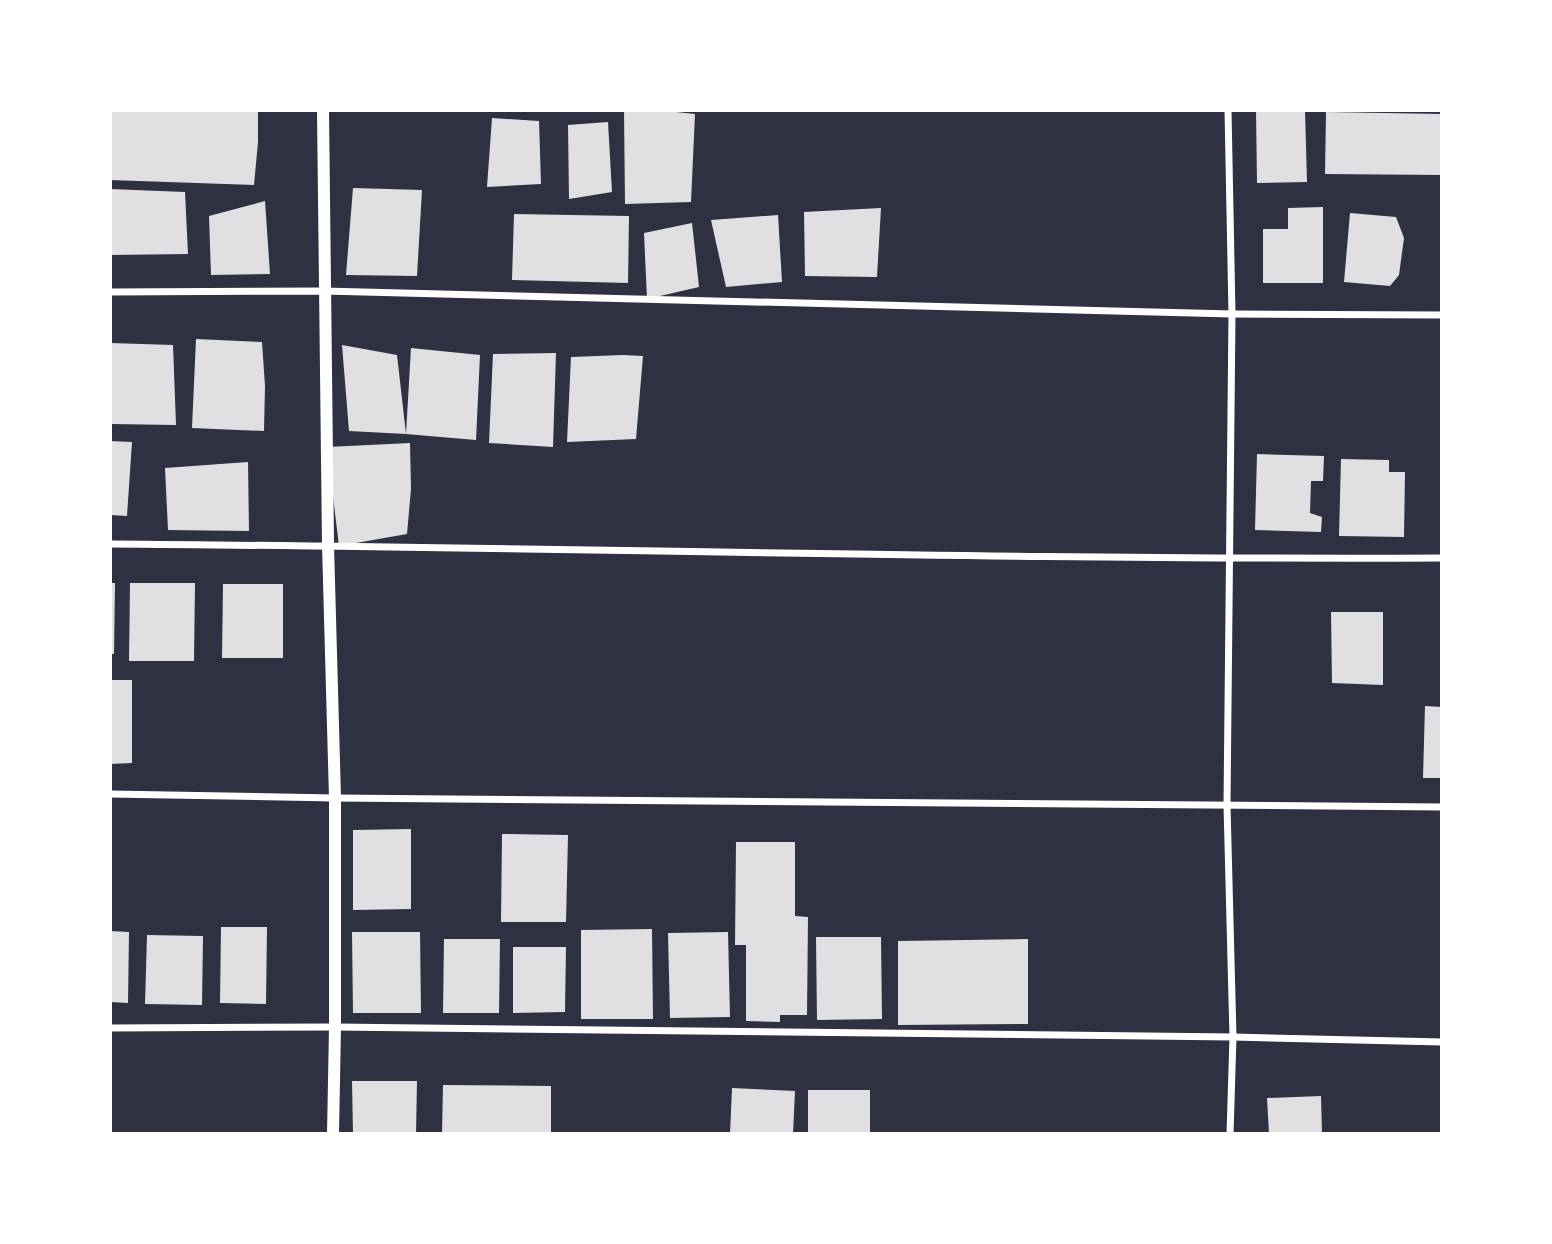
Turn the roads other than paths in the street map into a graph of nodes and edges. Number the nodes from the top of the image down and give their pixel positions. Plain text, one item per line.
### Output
1 (323, 110) edge
2 (1228, 110) edge
3 (324, 291) junction
4 (110, 292) edge
5 (1232, 314) junction
6 (1442, 315) edge
7 (110, 544) edge
8 (328, 545) junction
9 (1442, 558) edge
10 (1230, 559) junction
11 (110, 794) edge
12 (335, 798) junction
13 (1227, 805) junction
14 (1442, 807) edge
15 (335, 1027) junction
16 (110, 1028) edge
17 (1233, 1037) junction
18 (1442, 1042) edge
19 (333, 1134) edge
20 (1230, 1134) edge

1 - 3 street
2 - 5 street
3 - 4 street
3 - 5 street
3 - 8 street
5 - 6 street
5 - 10 street
7 - 8 street
8 - 10 street
8 - 12 street
9 - 10 street
10 - 13 street
11 - 12 street
12 - 13 street
12 - 15 street
13 - 14 street
13 - 17 street
15 - 16 street
15 - 17 street
15 - 19 street
17 - 18 street
17 - 20 street

